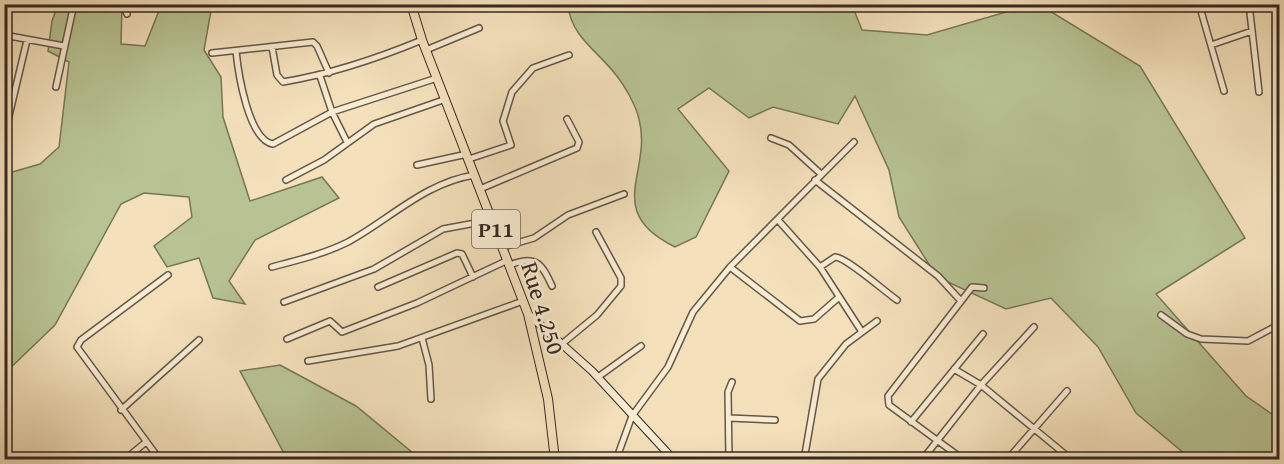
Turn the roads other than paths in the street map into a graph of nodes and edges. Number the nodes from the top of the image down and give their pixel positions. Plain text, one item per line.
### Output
1 (74, 4) edge
2 (123, 4) edge
3 (1199, 4) edge
4 (1249, 4) edge
5 (412, 6) edge
6 (127, 14) dead end
7 (479, 28) dead end
8 (1252, 31) junction
9 (4, 35) edge
10 (27, 40) junction
11 (422, 40) junction
12 (1211, 45) junction
13 (64, 46) junction
14 (272, 48) junction
15 (426, 50) junction
16 (236, 51) junction
17 (212, 53) dead end
18 (568, 55) dead end
19 (329, 73) junction
20 (320, 76) junction
21 (437, 78) junction
22 (56, 87) dead end
23 (1224, 91) dead end
24 (1259, 92) dead end
25 (446, 99) junction
26 (332, 112) junction
27 (567, 119) dead end
28 (4, 137) edge
29 (771, 138) dead end
30 (347, 142) junction
31 (854, 142) dead end
32 (468, 157) junction
33 (417, 165) dead end
34 (821, 174) junction
35 (475, 175) junction
36 (286, 180) dead end
37 (815, 180) junction
38 (480, 189) junction
39 (624, 194) dead end
40 (492, 220) junction
41 (778, 220) junction
42 (596, 232) dead end
43 (503, 247) junction
44 (509, 263) junction
45 (272, 267) dead end
46 (730, 267) junction
47 (820, 267) junction
48 (168, 275) dead end
49 (473, 277) junction
50 (552, 286) dead end
51 (378, 287) dead end
52 (984, 288) dead end
53 (838, 298) junction
54 (897, 300) dead end
55 (523, 301) junction
56 (961, 301) junction
57 (284, 302) dead end
58 (528, 314) junction
59 (1161, 315) dead end
60 (877, 321) dead end
61 (1280, 324) edge
62 (1034, 327) dead end
63 (862, 332) junction
64 (984, 334) dead end
65 (422, 338) junction
66 (287, 339) dead end
67 (199, 340) dead end
68 (563, 343) junction
69 (641, 346) dead end
70 (308, 361) dead end
71 (954, 369) junction
72 (598, 377) junction
73 (732, 382) dead end
74 (981, 386) junction
75 (1067, 391) dead end
76 (431, 399) dead end
77 (121, 410) junction
78 (632, 416) junction
79 (729, 417) junction
80 (775, 420) dead end
81 (911, 422) junction
82 (1032, 429) junction
83 (936, 440) junction
84 (146, 442) junction
85 (123, 459) edge
86 (159, 459) edge
87 (555, 459) edge
88 (616, 459) edge
89 (674, 459) edge
90 (729, 459) edge
91 (804, 459) edge
92 (922, 459) edge
93 (964, 459) edge
94 (1007, 459) edge
95 (1072, 459) edge

1 - 13 street
2 - 6 street
3 - 12 street
4 - 8 street
5 - 11 main road, Rue 4.250 / P11
7 - 15 street
8 - 12 street
8 - 24 street
9 - 10 street
10 - 13 street
10 - 28 street
11 - 15 main road, Rue 4.250 / P11
11 - 19 street
12 - 23 street
13 - 22 street
14 - 16 street
14 - 19 street
14 - 20 street
15 - 21 main road, Rue 4.250 / P11
16 - 17 street
16 - 26 street
18 - 32 street
19 - 20 street
20 - 26 street
21 - 25 main road, Rue 4.250 / P11
21 - 26 street
25 - 30 street
25 - 32 main road, Rue 4.250 / P11
26 - 30 street
27 - 38 street
29 - 34 street
30 - 36 street
31 - 34 street
32 - 33 street
32 - 35 main road, Rue 4.250 / P11
34 - 37 street
35 - 38 main road, Rue 4.250 / P11
35 - 45 street
37 - 41 street
37 - 56 street
38 - 40 main road, Rue 4.250 / P11
39 - 43 street
40 - 43 main road, Rue 4.250 / P11
40 - 57 street
41 - 46 street
41 - 47 street
42 - 68 street
43 - 44 main road, Rue 4.250 / P11
44 - 49 street
44 - 50 street
44 - 55 main road, Rue 4.250 / P11
46 - 53 street
46 - 78 street
47 - 53 street
47 - 54 street
48 - 77 street
49 - 51 street
49 - 66 street
52 - 56 street
53 - 63 street
55 - 58 main road, Rue 4.250 / P11
55 - 65 street
56 - 81 street
58 - 68 street
58 - 87 main road, Rue 4.250 / P11
59 - 61 street
60 - 63 street
62 - 74 street
63 - 91 street
64 - 71 street
65 - 70 street
65 - 76 street
67 - 77 street
68 - 72 street
69 - 72 street
71 - 74 street
71 - 81 street
72 - 78 street
73 - 79 street
74 - 82 street
74 - 83 street
75 - 82 street
77 - 84 street
78 - 88 street
78 - 89 street
79 - 80 street
79 - 90 street
81 - 83 street
82 - 94 street
82 - 95 street
83 - 92 street
83 - 93 street
84 - 85 street
84 - 86 street

